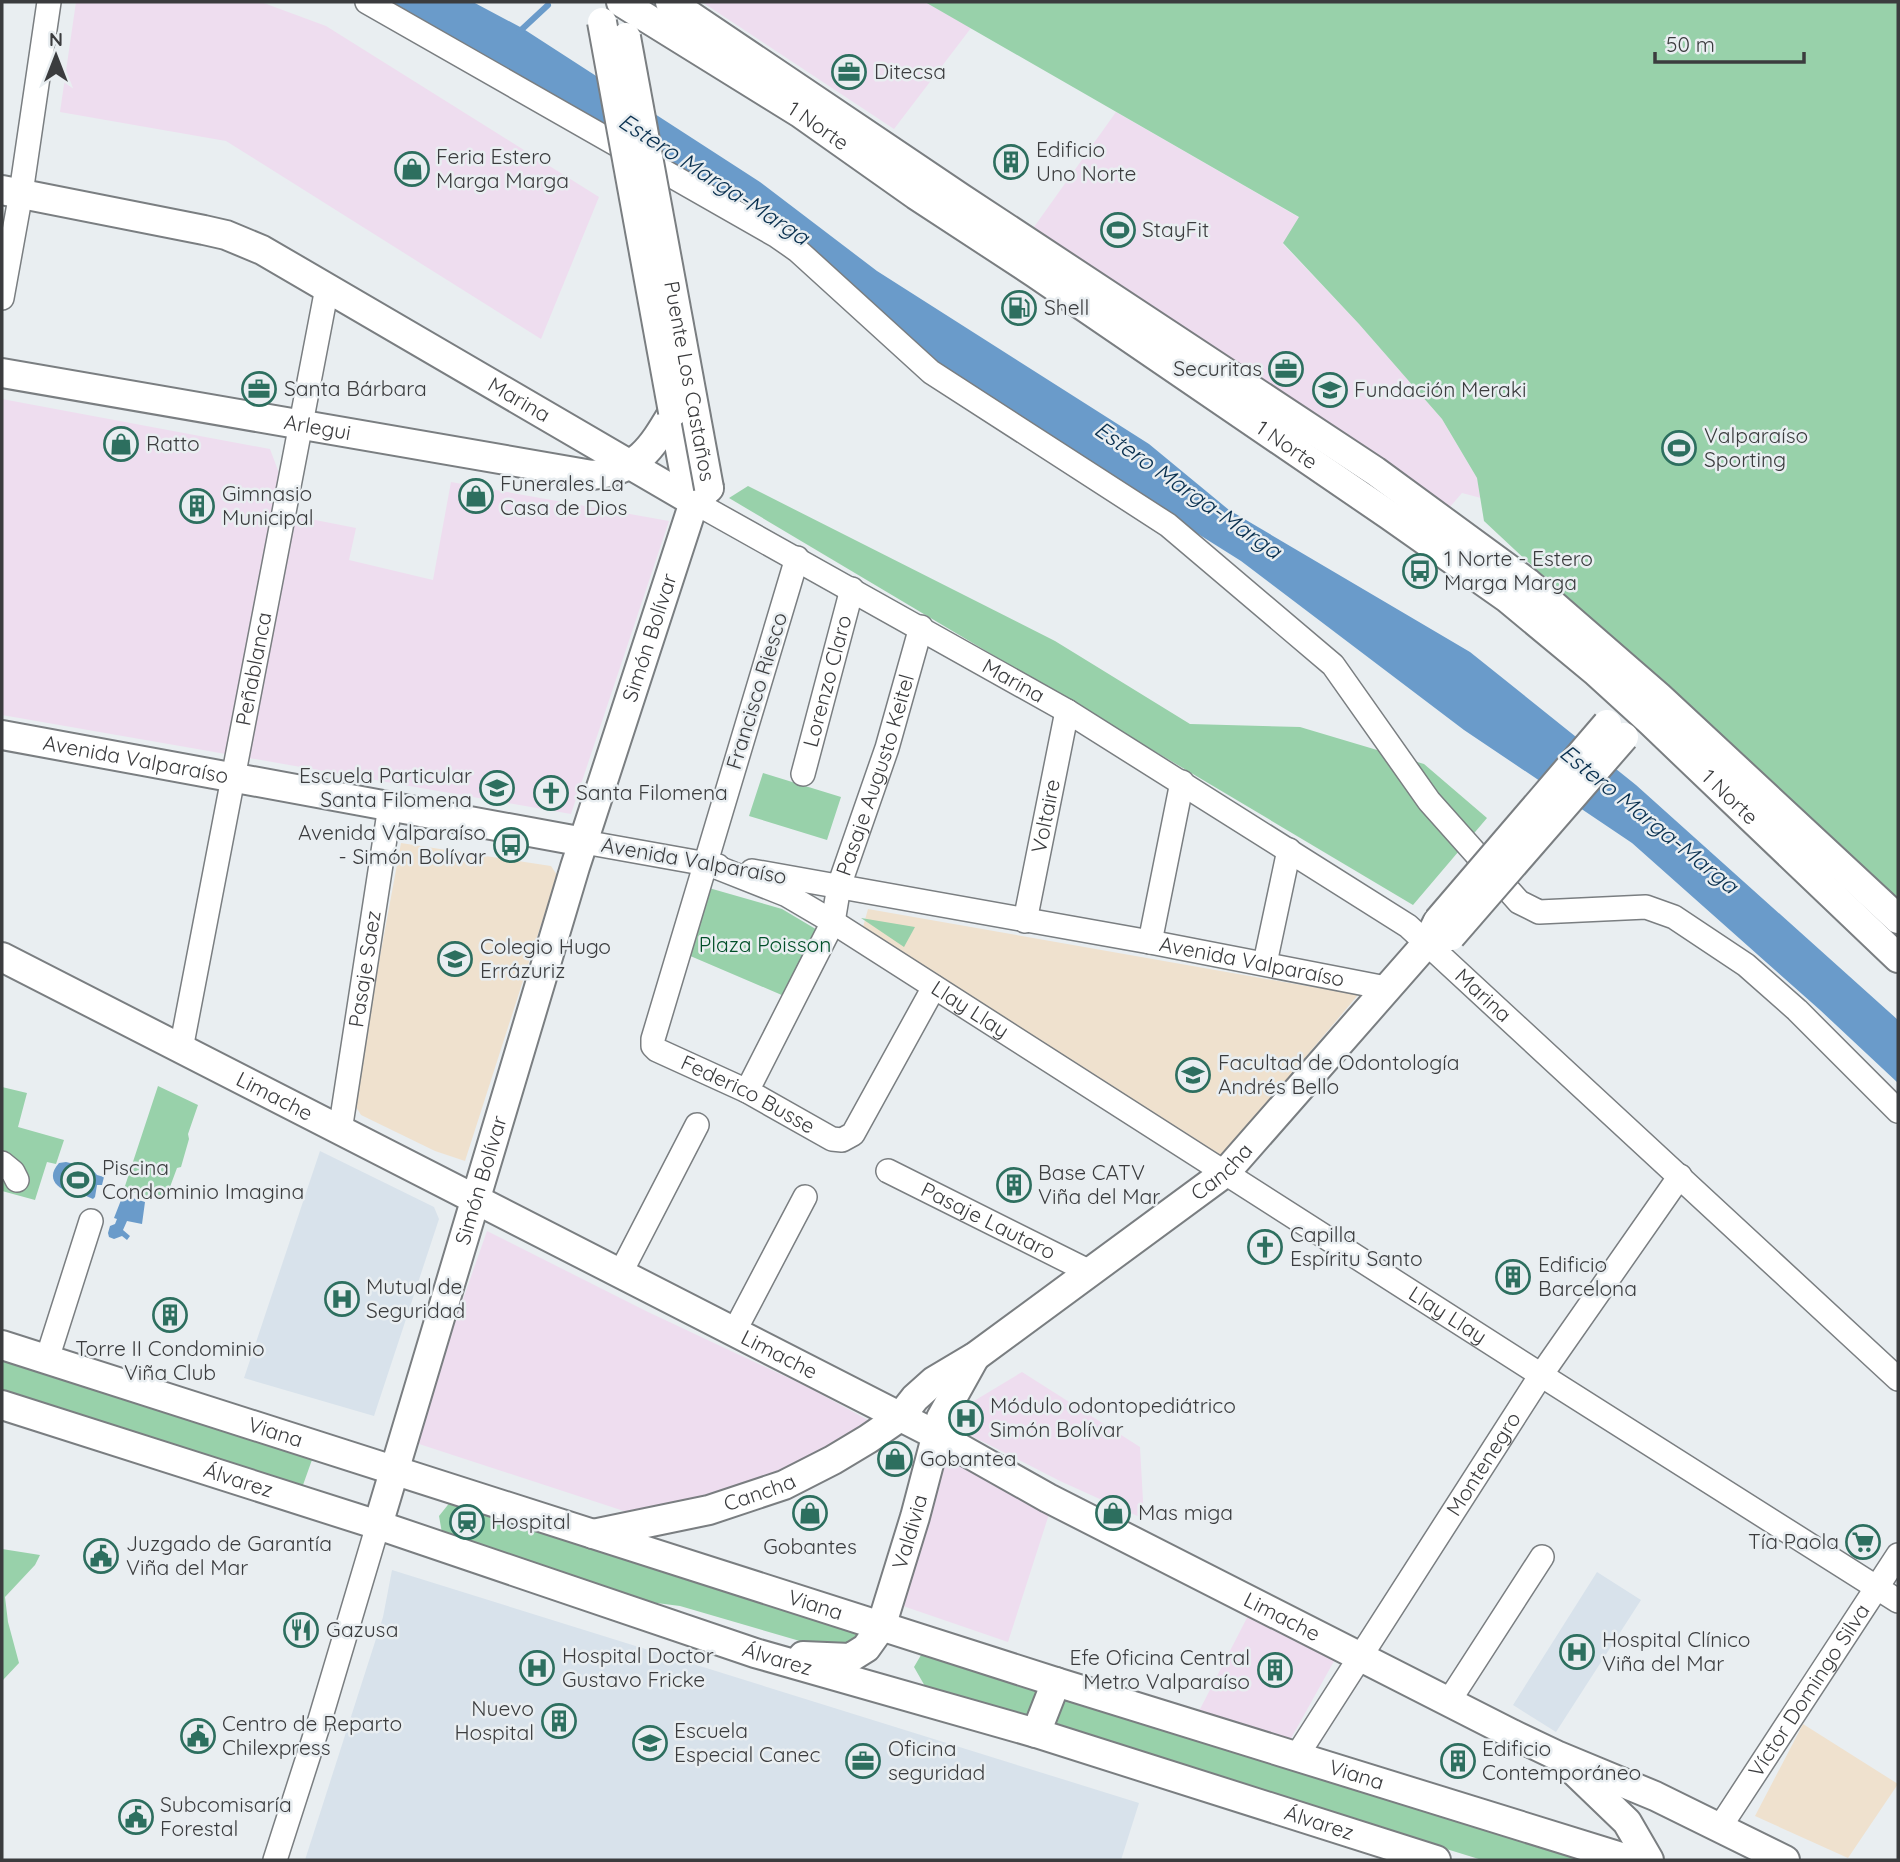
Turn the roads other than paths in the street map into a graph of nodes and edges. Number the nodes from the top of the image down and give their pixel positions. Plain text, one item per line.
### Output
1 (49, 2) edge
2 (367, 2) edge
3 (621, 2) edge
4 (670, 2) edge
5 (600, 12) edge
6 (11, 191) edge
7 (327, 288) junction
8 (2, 298) edge
9 (2, 373) edge
10 (673, 412) junction
11 (301, 425) junction
12 (639, 458) junction
13 (696, 489) junction
14 (797, 558) junction
15 (852, 589) junction
16 (921, 628) junction
17 (1627, 701) junction
18 (1067, 711) junction
19 (1651, 722) junction
20 (1616, 731) junction
21 (2, 735) edge
22 (1719, 752) junction
23 (803, 774) dead end
24 (233, 778) junction
25 (1182, 782) junction
26 (390, 806) junction
27 (583, 842) junction
28 (1289, 850) junction
29 (706, 863) junction
30 (839, 886) junction
31 (1898, 919) edge
32 (1025, 920) junction
33 (833, 922) junction
34 (1438, 934) junction
35 (1150, 942) junction
36 (2, 957) edge
37 (1898, 958) edge
38 (1265, 963) junction
39 (934, 987) junction
40 (1386, 988) junction
41 (653, 1046) joint
42 (181, 1049) junction
43 (747, 1091) junction
44 (1898, 1111) edge
45 (697, 1125) dead end
46 (340, 1131) junction
47 (888, 1171) dead end
48 (1226, 1172) junction
49 (1680, 1176) junction
50 (805, 1197) dead end
51 (475, 1199) junction
52 (90, 1221) dead end
53 (1090, 1272) junction
54 (620, 1274) junction
55 (734, 1332) junction
56 (4, 1347) edge
57 (976, 1356) junction
58 (47, 1359) junction
59 (1541, 1375) junction
60 (1898, 1379) edge
61 (2, 1405) edge
62 (900, 1417) junction
63 (938, 1436) junction
64 (394, 1469) junction
65 (378, 1525) junction
66 (590, 1534) junction
67 (1898, 1555) edge
68 (1542, 1557) dead end
69 (1877, 1587) junction
70 (1898, 1601) edge
71 (881, 1626) junction
72 (755, 1653) junction
73 (1362, 1657) junction
74 (1056, 1682) junction
75 (1449, 1701) junction
76 (1036, 1733) junction
77 (1556, 1755) junction
78 (1296, 1756) junction
79 (1655, 1796) junction
80 (1627, 1822) junction
81 (1720, 1827) junction
82 (275, 1860) edge
83 (1436, 1860) edge
84 (1631, 1860) edge
85 (1649, 1860) edge
86 (1785, 1860) edge

1 - 6 street
2 - 44 street
3 - 13 main road, Puente Los Castaños, bridge
3 - 17 main road, 1 Norte
4 - 22 main road, 1 Norte
5 - 10 main road, Puente Los Castaños, bridge
6 - 7 main road, Marina
6 - 8 street
7 - 11 street, Peñablanca
7 - 12 main road, Marina
9 - 11 main road, Arlegui
10 - 12 main road
10 - 13 main road, Puente Los Castaños
11 - 12 main road, Arlegui
11 - 24 street, Peñablanca
12 - 13 main road, Marina
13 - 14 street, Marina
13 - 27 main road, Simón Bolívar
14 - 15 street, Marina
14 - 29 street, Francisco Riesco
15 - 16 street, Marina
15 - 23 street, Lorenzo Claro
16 - 18 street, Marina
16 - 30 street, Pasaje Augusto Keitel
17 - 19 main road, 1 Norte
17 - 20 main road
17 - 22 main road
18 - 25 street, Marina
18 - 32 street, Voltaire
19 - 20 main road
19 - 37 main road, 1 Norte
20 - 34 main road, Cancha, bridge
21 - 24 main road, Avenida Valparaíso
22 - 31 main road, 1 Norte
24 - 26 main road, Avenida Valparaíso
24 - 42 street, Peñablanca
25 - 28 street, Marina
25 - 35 street
26 - 27 main road, Avenida Valparaíso
26 - 46 street, Pasaje Saez
27 - 29 street, Avenida Valparaíso
27 - 51 main road, Simón Bolívar
28 - 34 street, Marina
28 - 38 street
29 - 30 street, Avenida Valparaíso
29 - 33 street, Llay Llay
29 - 41 street, Francisco Riesco
30 - 32 street, Avenida Valparaíso
30 - 33 street, Pasaje Augusto Keitel
32 - 35 street, Avenida Valparaíso
33 - 39 street, Llay Llay
33 - 43 street, Pasaje Augusto Keitel
34 - 40 main road, Cancha
34 - 49 street, Marina
35 - 38 street, Avenida Valparaíso
36 - 42 main road, Limache
38 - 40 street, Avenida Valparaíso
39 - 43 street, Federico Busse
39 - 48 street, Llay Llay
40 - 48 main road, Cancha
41 - 43 street, Federico Busse
42 - 46 main road, Limache
45 - 54 street
46 - 51 main road, Limache
47 - 53 street, Pasaje Lautaro
48 - 53 main road, Cancha
48 - 59 street, Llay Llay
49 - 59 street, Montenegro
49 - 60 street, Marina
50 - 55 street
51 - 54 main road, Limache
51 - 64 main road, Simón Bolívar
52 - 58 street
53 - 57 main road, Cancha
54 - 55 main road, Limache
55 - 62 main road, Limache
56 - 58 main road, Viana
57 - 62 main road, Cancha
57 - 63 main road, Cancha
58 - 64 main road, Viana
59 - 69 street, Llay Llay
59 - 73 street, Montenegro
61 - 65 main road, Álvarez
62 - 63 main road, Limache
62 - 66 main road, Cancha
63 - 71 main road, Valdivia
63 - 73 main road, Limache
64 - 65 main road, Simón Bolívar
64 - 66 main road, Viana
65 - 72 main road, Álvarez
65 - 82 street, Simón Bolívar
66 - 71 main road, Viana
67 - 69 street, Víctor Domingo Silva
68 - 75 street
69 - 70 street, Llay Llay
69 - 81 street, Víctor Domingo Silva
71 - 72 main road
71 - 74 main road, Viana
72 - 76 main road, Álvarez
73 - 75 main road, Limache
73 - 78 street, Montenegro
74 - 76 main road
74 - 78 main road, Viana
75 - 77 main road, Limache
76 - 83 main road, Álvarez
77 - 79 main road, Limache
77 - 80 main road, Limache
78 - 84 main road, Viana
79 - 80 main road
79 - 81 main road, Limache
80 - 85 main road, Limache
81 - 86 main road, Limache

